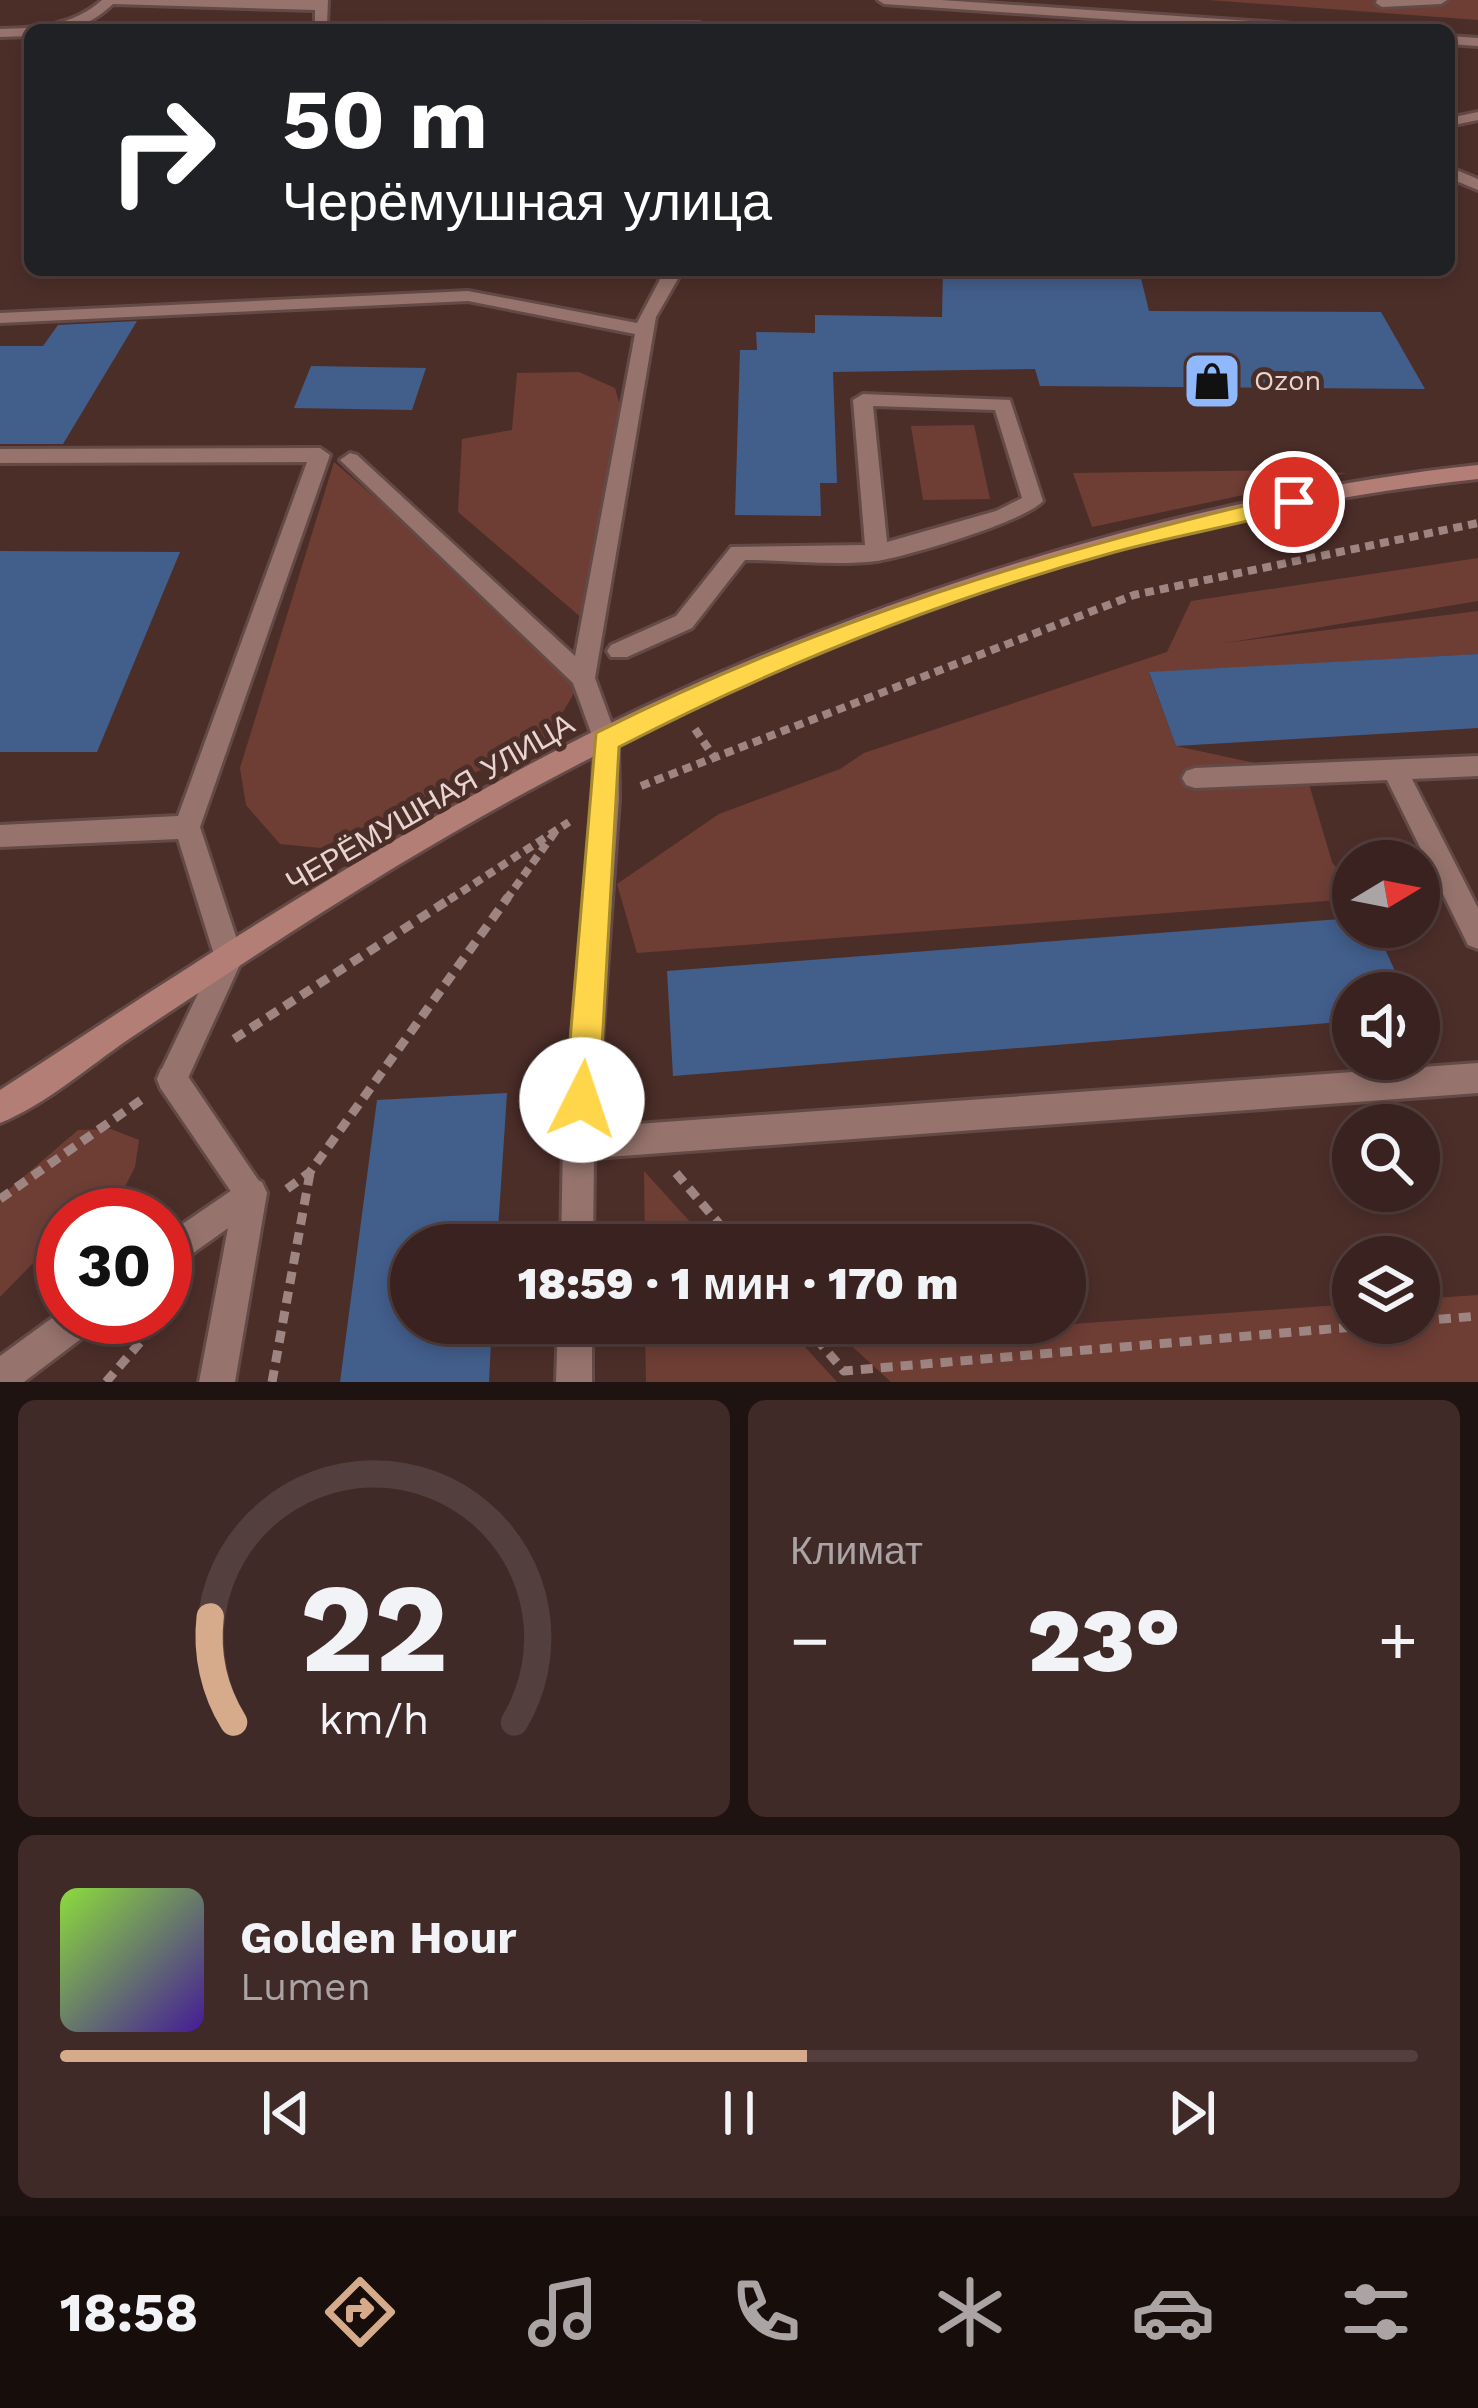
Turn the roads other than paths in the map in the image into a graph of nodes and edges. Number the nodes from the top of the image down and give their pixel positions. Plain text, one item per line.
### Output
1 (884, 0) edge
2 (1441, 0) edge
3 (320, 3) edge
4 (1384, 6) edge
5 (71, 24) edge
6 (1235, 24) edge
7 (671, 276) edge
8 (0, 318) edge
9 (644, 330) junction
10 (6, 455) edge
11 (350, 460) dead end
12 (1478, 472) edge
13 (0, 478) edge
14 (877, 553) junction
15 (619, 651) dead end
16 (583, 678) junction
17 (606, 741) junction
18 (1478, 766) edge
19 (1395, 771) junction
20 (1195, 778) dead end
21 (187, 827) junction
22 (0, 836) edge
23 (1478, 936) edge
24 (229, 958) junction
25 (1478, 1078) edge
26 (0, 1108) edge
27 (578, 1144) junction
28 (251, 1204) junction
29 (577, 1224) edge
30 (192, 1240) edge
31 (46, 1344) edge
32 (575, 1344) edge
33 (0, 1378) edge
34 (217, 1382) edge
35 (574, 1382) edge

1 - 6 street
2 - 4 street
3 - 5 street
7 - 9 street
8 - 9 street
9 - 16 street
10 - 13 street
10 - 21 street
11 - 16 street
12 - 17 street, ЧЕРЁМУШНАЯ УЛИЦА
14 - 14 street
14 - 15 street
16 - 17 street
17 - 24 street, ЧЕРЁМУШНАЯ УЛИЦА
17 - 27 street
18 - 19 street
19 - 20 street
19 - 23 street
21 - 22 street
21 - 24 street
24 - 26 street, ЧЕРЁМУШНАЯ УЛИЦА
24 - 28 street
25 - 27 street
27 - 29 street
28 - 30 street
28 - 34 street
31 - 33 street
32 - 35 street

